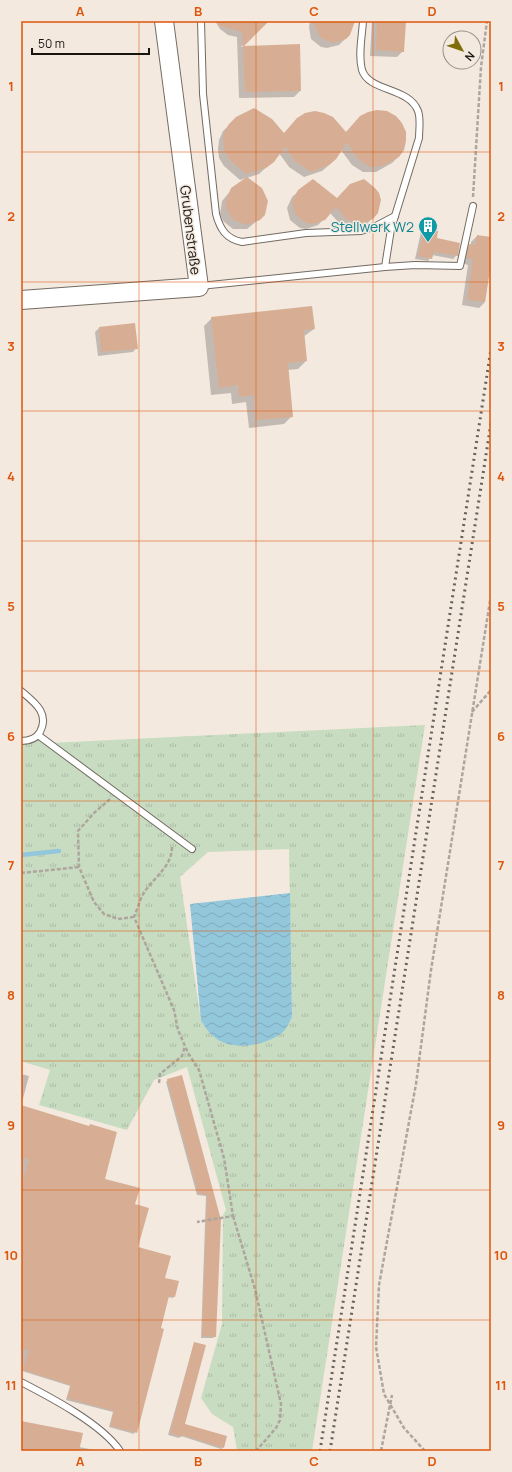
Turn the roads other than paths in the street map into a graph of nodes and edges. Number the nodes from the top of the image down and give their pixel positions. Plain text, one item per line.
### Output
1 (164, 21) edge
2 (200, 21) edge
3 (363, 21) edge
4 (473, 206) road end
5 (395, 216) junction
6 (385, 267) junction
7 (199, 287) junction
8 (21, 300) edge
9 (21, 691) edge
10 (38, 735) junction
11 (21, 741) edge
12 (192, 849) dead end
13 (21, 1382) edge
14 (120, 1451) edge

1 - 7 street, Grubenstraße
2 - 5 lane
3 - 5 lane
4 - 6 lane
5 - 6 lane
6 - 7 lane
7 - 8 street, Grubenstraße
9 - 10 lane
10 - 11 lane
10 - 12 lane
13 - 14 lane

